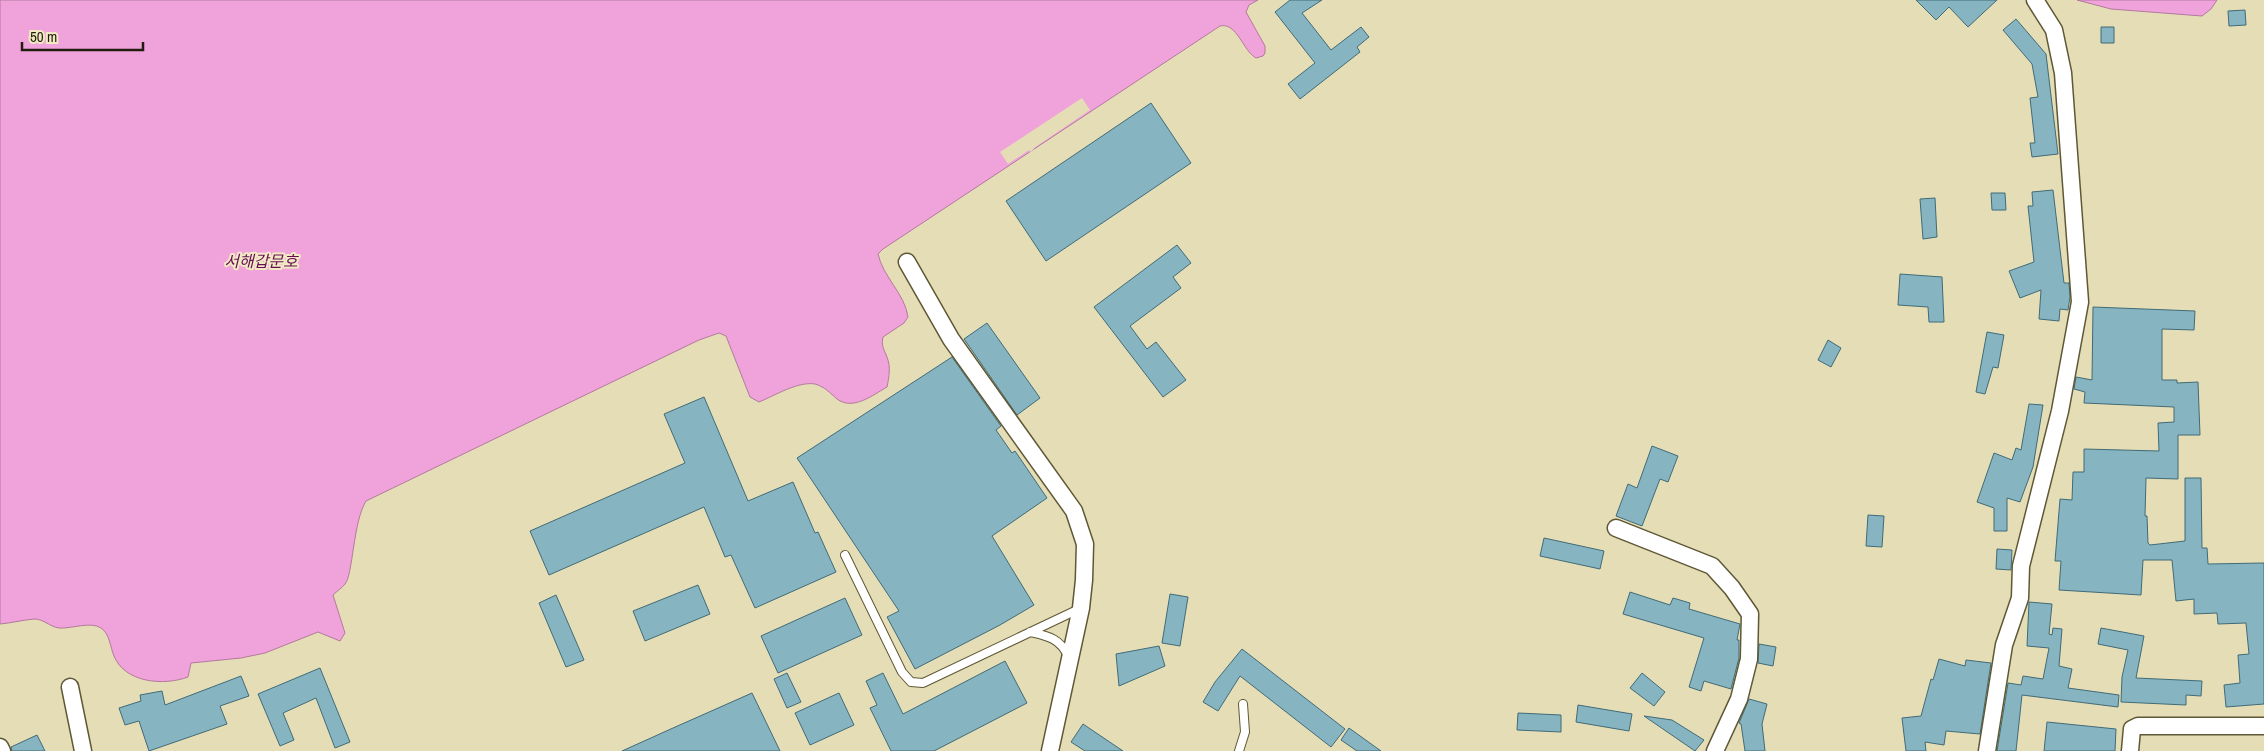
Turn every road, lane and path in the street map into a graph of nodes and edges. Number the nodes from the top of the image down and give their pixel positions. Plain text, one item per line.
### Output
1 (2035, 0) edge
2 (907, 262) dead end
3 (1616, 528) dead end
4 (845, 555) dead end
5 (1081, 608) junction
6 (1029, 632) junction
7 (1070, 660) junction
8 (70, 687) dead end
9 (1243, 704) dead end
10 (2264, 726) edge
11 (0, 747) edge
12 (1242, 749) edge
13 (2, 751) edge
14 (83, 751) edge
15 (1050, 751) edge
16 (1715, 751) edge
17 (1987, 751) edge
18 (2130, 751) edge

1 - 17 street
2 - 5 street
3 - 16 street
4 - 6 lane
5 - 6 lane
5 - 7 street
6 - 7 lane
7 - 15 street
8 - 14 street
9 - 12 lane
10 - 18 street
11 - 13 street

